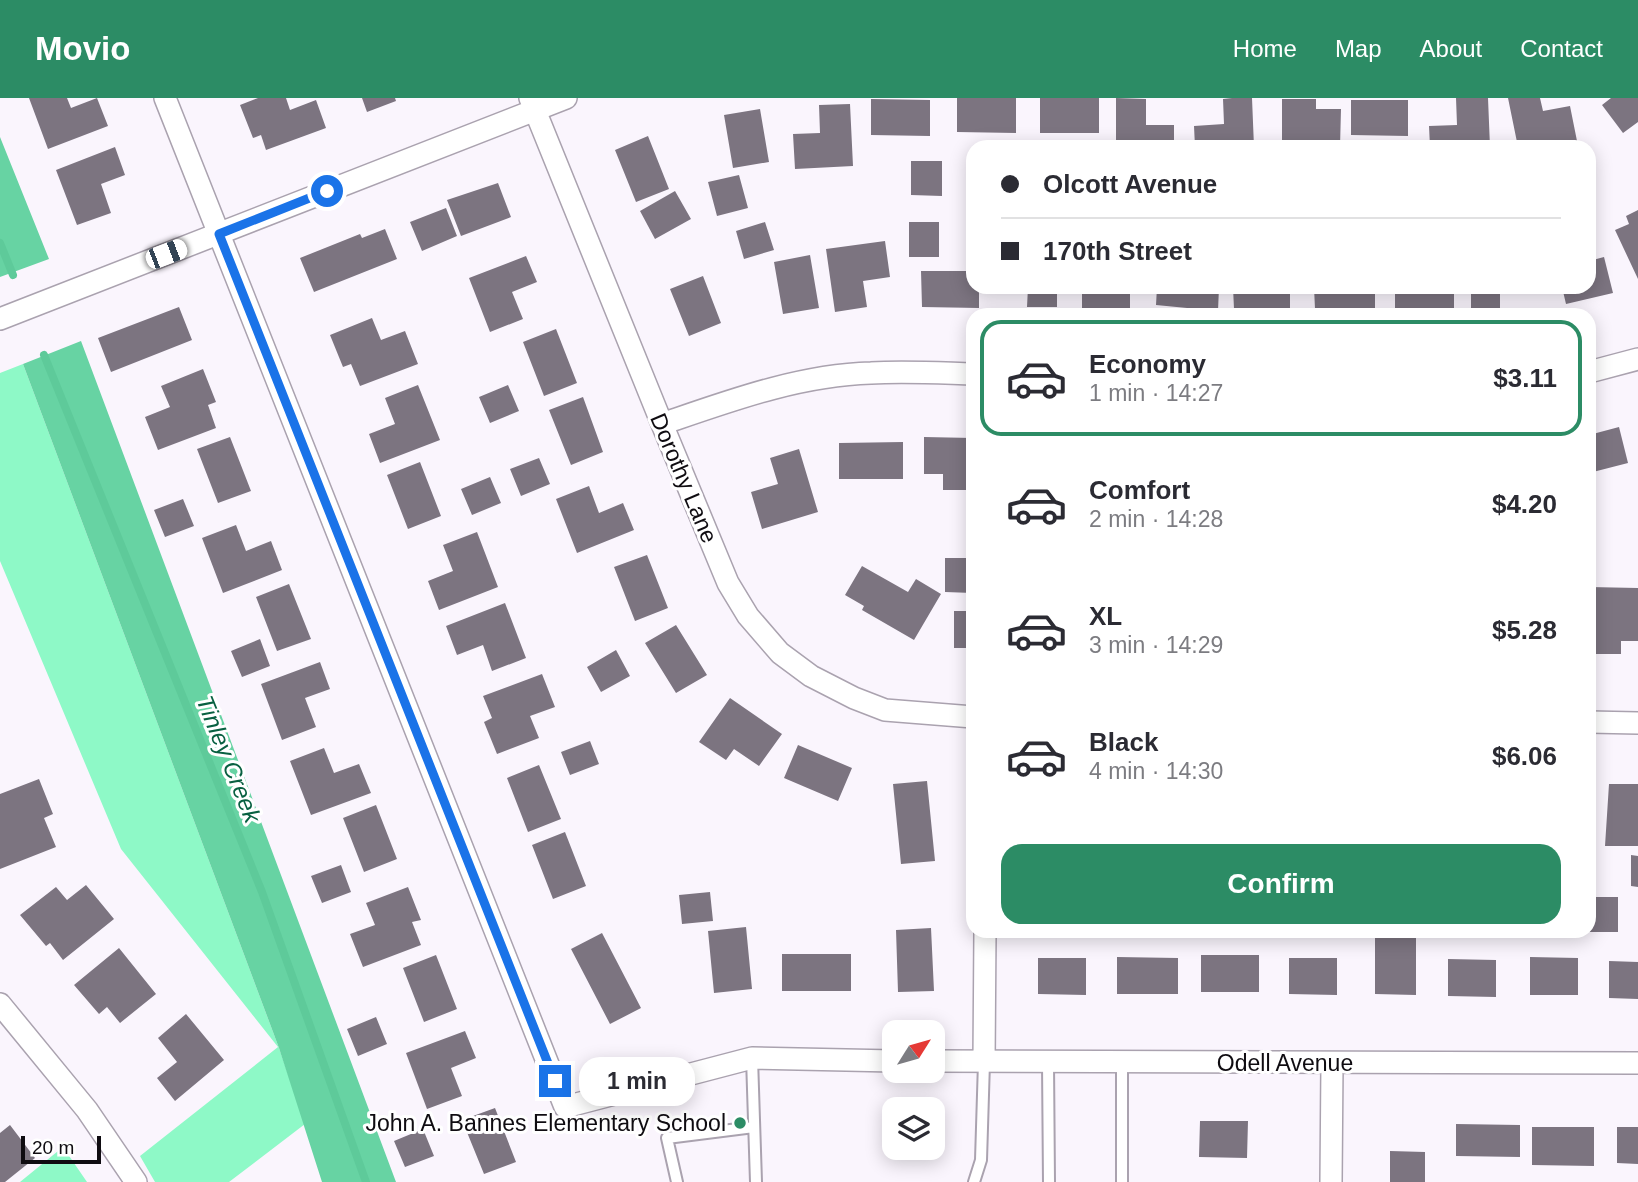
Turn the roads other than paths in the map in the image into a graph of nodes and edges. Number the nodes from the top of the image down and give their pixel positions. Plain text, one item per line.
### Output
1 (165, 98) edge
2 (566, 98) edge
3 (532, 103) edge
4 (219, 234) junction
5 (0, 319) edge
6 (1638, 359) edge
7 (1596, 370) edge
8 (966, 374) edge
9 (662, 424) junction
10 (966, 716) edge
11 (1596, 722) edge
12 (1638, 723) edge
13 (985, 938) edge
14 (0, 1004) edge
15 (752, 1058) junction
16 (882, 1061) edge
17 (945, 1062) edge
18 (985, 1062) junction
19 (1048, 1062) junction
20 (1122, 1063) junction
21 (1638, 1063) edge
22 (1332, 1064) junction
23 (754, 1128) junction
24 (136, 1182) edge
25 (677, 1182) edge
26 (756, 1182) edge
27 (974, 1182) edge
28 (1049, 1182) edge
29 (1122, 1182) edge
30 (1331, 1182) edge

1 - 4 street
2 - 3 street
3 - 4 street
3 - 9 street, Dorothy Lane
4 - 5 street
4 - 15 street
6 - 7 street
8 - 9 street
9 - 10 street, Dorothy Lane
11 - 12 street
13 - 18 street
14 - 24 street
15 - 16 street
15 - 23 lane
17 - 18 street, Odell Avenue
18 - 19 street, Odell Avenue
18 - 27 lane
19 - 20 street, Odell Avenue
19 - 28 lane
20 - 22 street, Odell Avenue
20 - 29 lane
21 - 22 street, Odell Avenue
22 - 30 street
23 - 25 lane
23 - 26 lane

